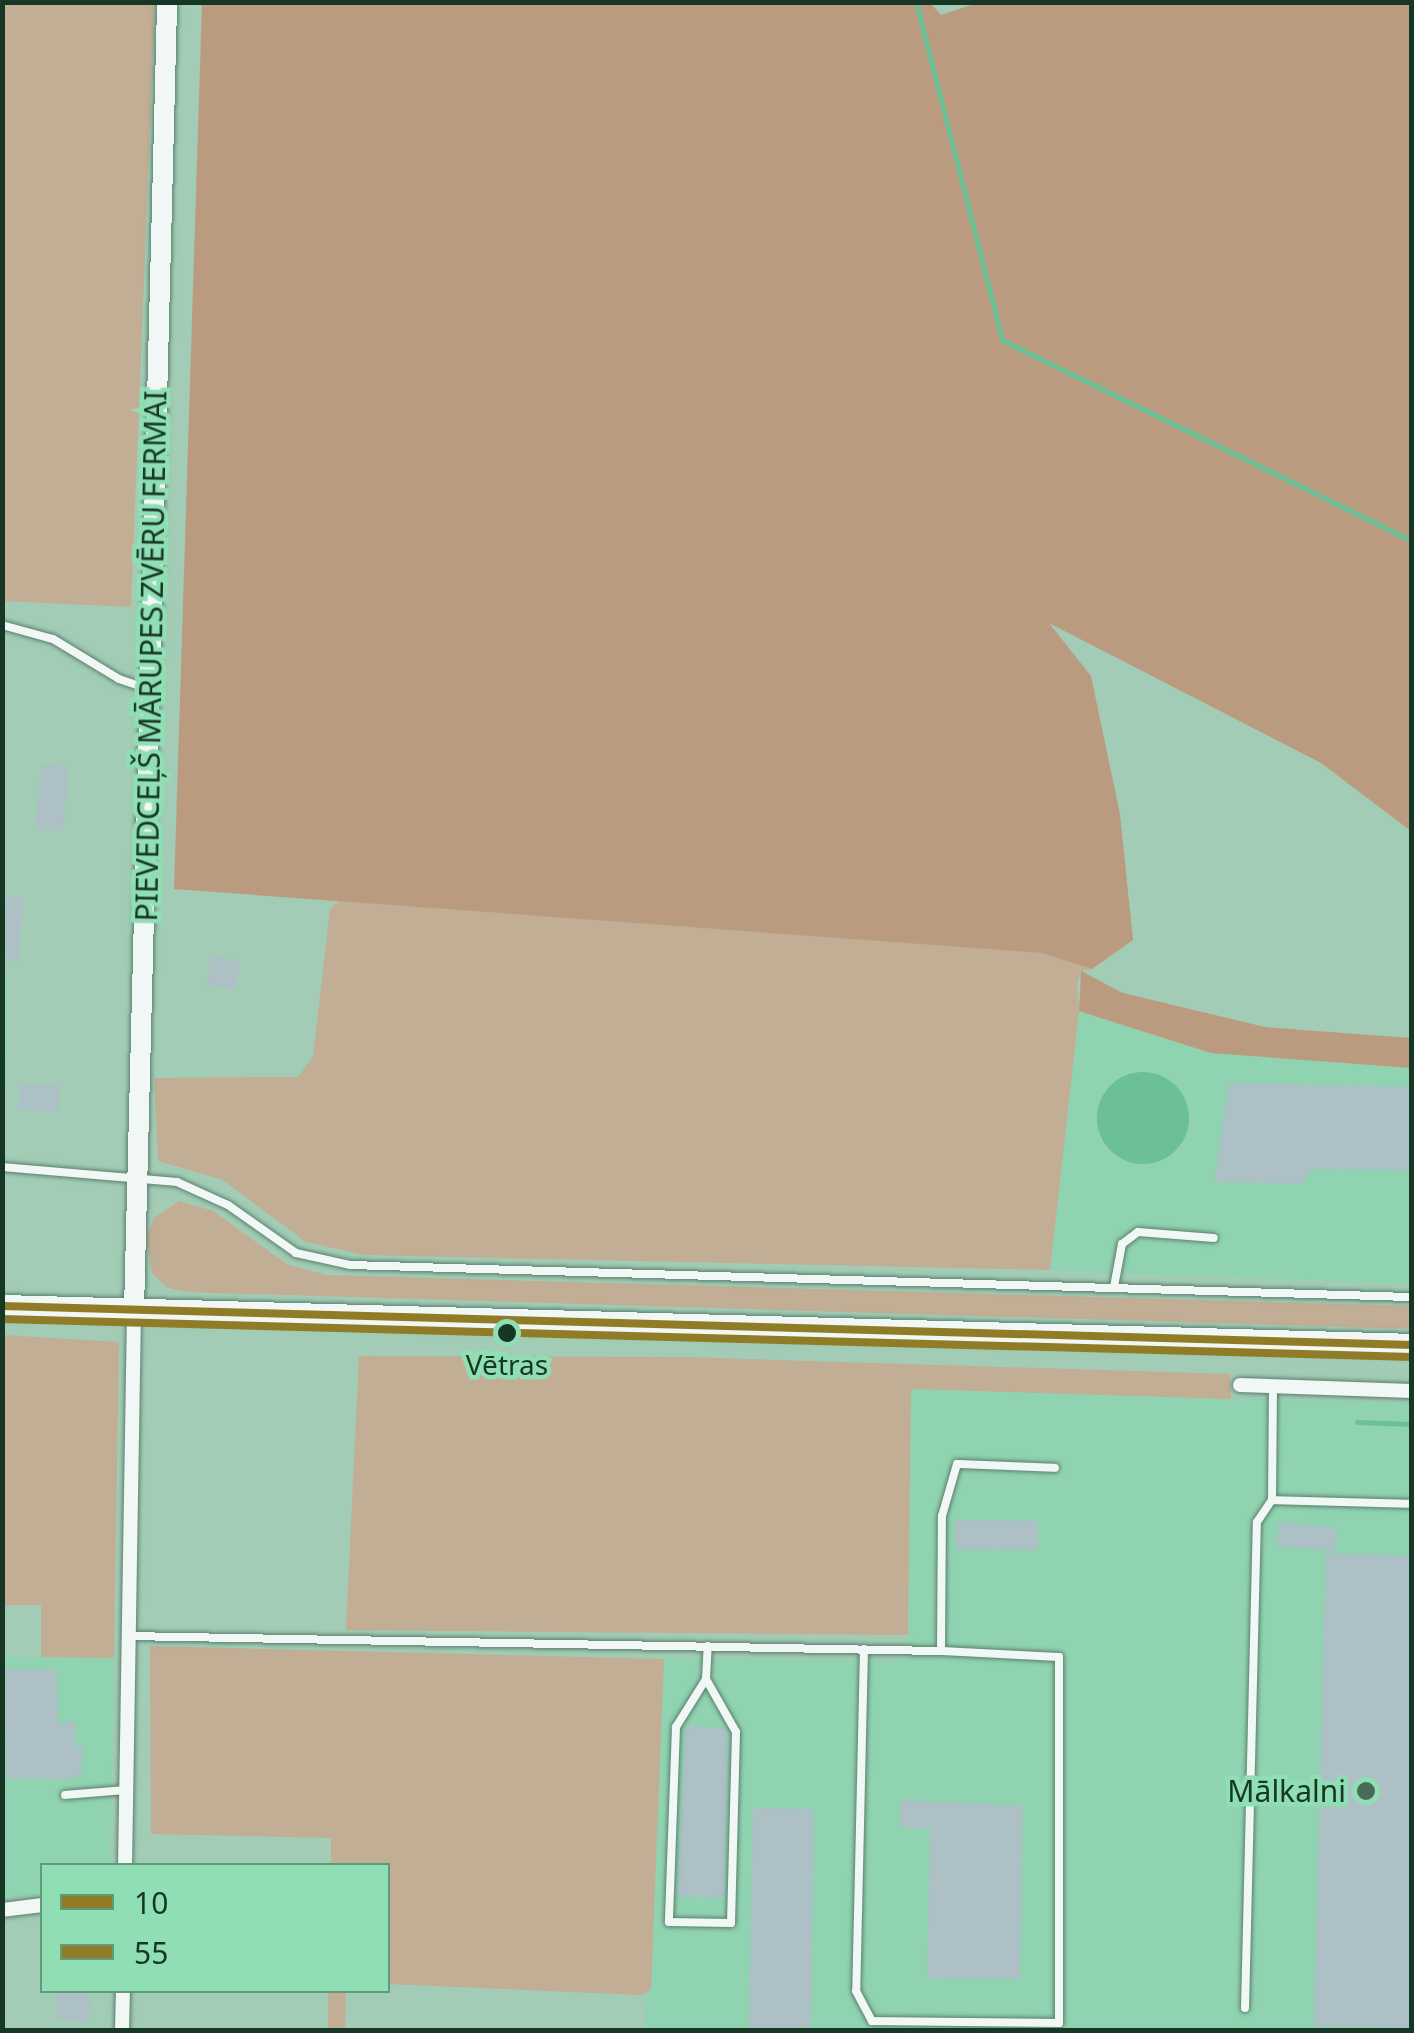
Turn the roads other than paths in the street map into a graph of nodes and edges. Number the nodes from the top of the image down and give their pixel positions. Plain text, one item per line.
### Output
1 (167, 2) edge
2 (2, 625) edge
3 (154, 690) junction
4 (2, 1167) edge
5 (135, 1179) junction
6 (1214, 1238) dead end
7 (1114, 1287) junction
8 (1412, 1297) edge
9 (2, 1306) edge
10 (134, 1310) junction
11 (1412, 1346) edge
12 (1240, 1385) dead end
13 (1273, 1386) junction
14 (1412, 1390) edge
15 (1055, 1468) dead end
16 (1272, 1500) junction
17 (1412, 1504) edge
18 (128, 1636) junction
19 (708, 1646) junction
20 (864, 1649) junction
21 (941, 1651) junction
22 (706, 1679) junction
23 (126, 1790) junction
24 (65, 1795) dead end
25 (125, 1863) edge
26 (40, 1906) edge
27 (2, 1910) edge
28 (123, 1993) edge
29 (1245, 2008) dead end
30 (122, 2030) edge

1 - 3 street, PIEVEDCEĻŠ MĀRUPES ZVĒRU FERMAI
2 - 3 lane
3 - 5 street, PIEVEDCEĻŠ MĀRUPES ZVĒRU FERMAI
4 - 5 lane
5 - 7 lane
5 - 10 street, PIEVEDCEĻŠ MĀRUPES ZVĒRU FERMAI
6 - 7 lane
7 - 8 lane
9 - 10 main road
10 - 11 main road
10 - 18 street
12 - 13 street
13 - 14 street
13 - 16 lane
15 - 21 lane
16 - 17 lane
16 - 29 lane
18 - 19 lane
18 - 23 street
19 - 20 lane
19 - 22 lane
20 - 21 lane
20 - 21 lane
22 - 22 lane
23 - 24 lane
23 - 25 street
26 - 27 street
28 - 30 street

